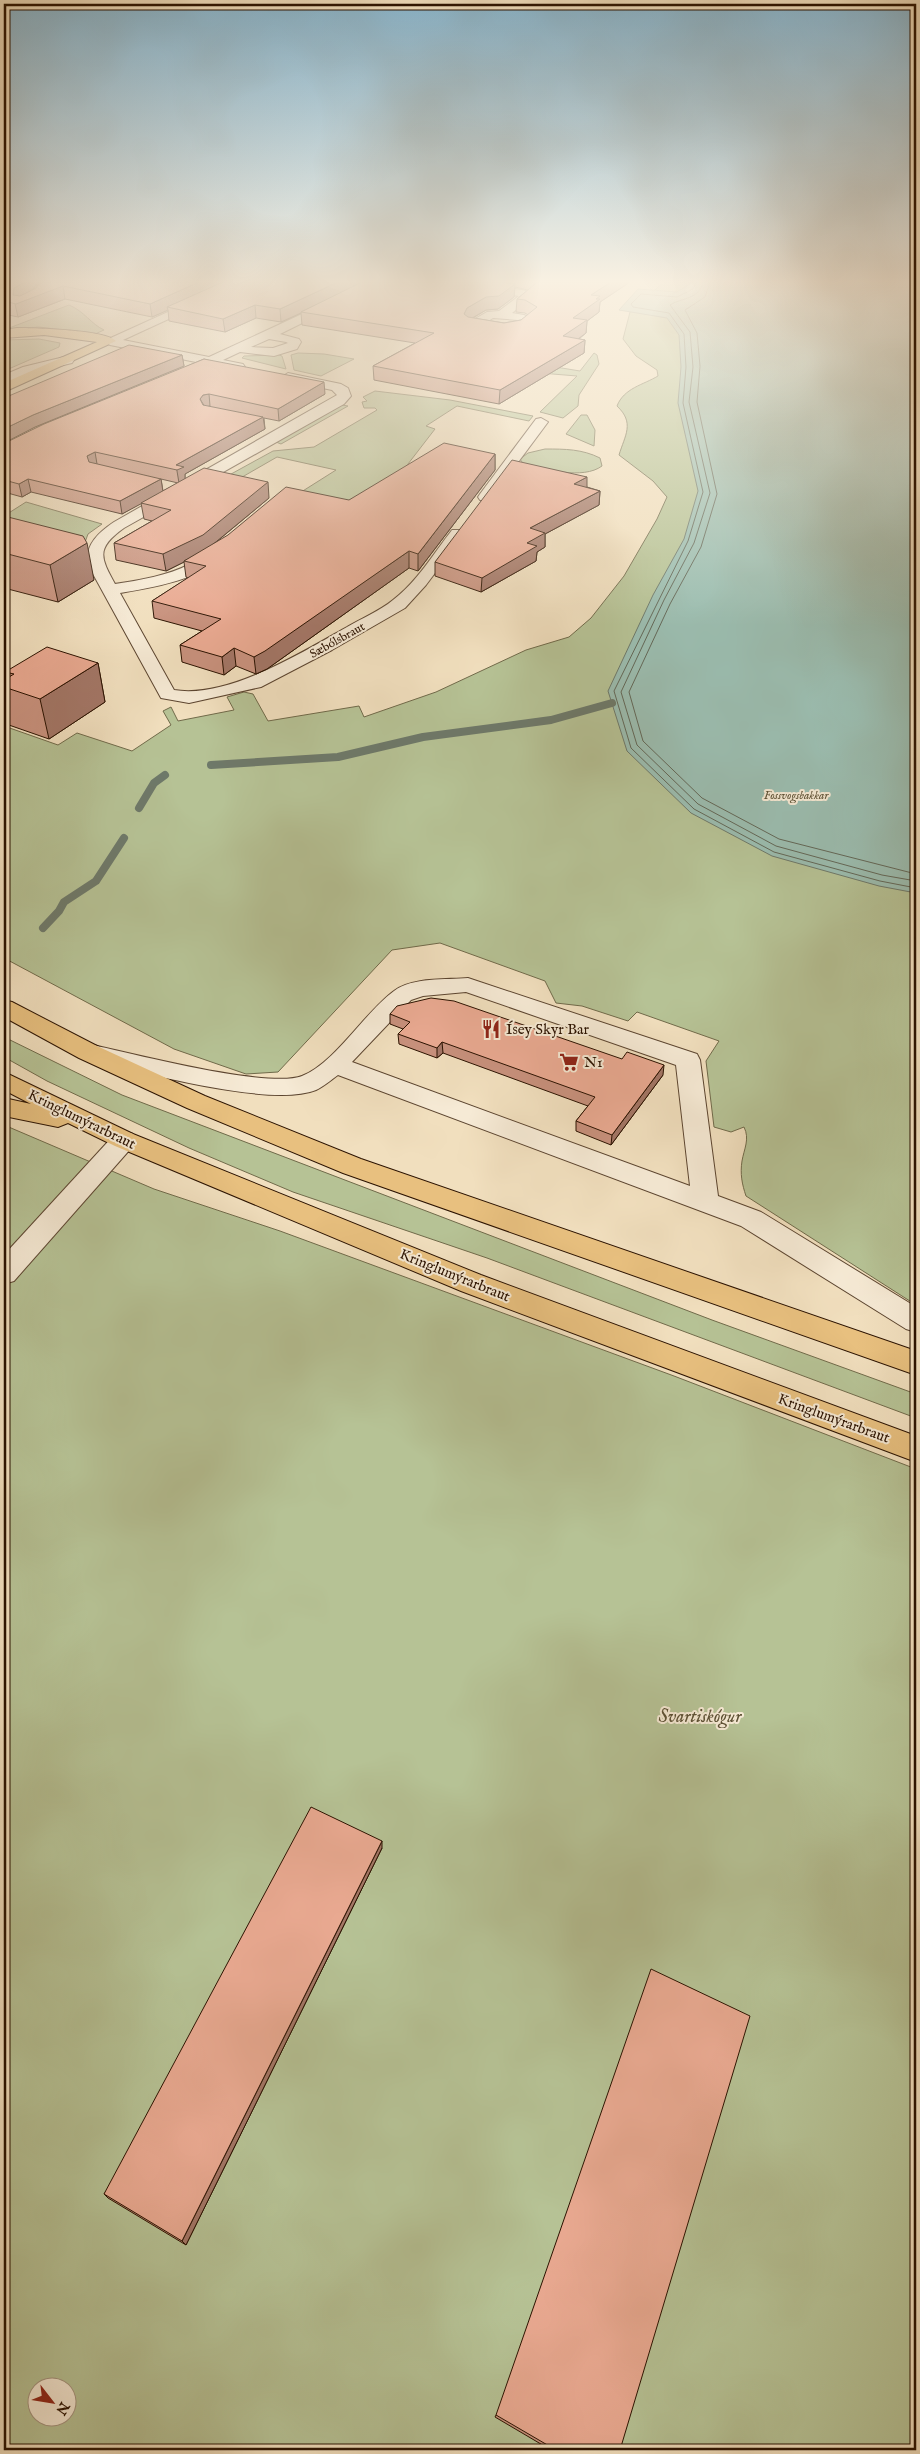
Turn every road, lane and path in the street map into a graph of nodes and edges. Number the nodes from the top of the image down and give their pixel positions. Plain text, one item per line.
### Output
1 (342, 397) edge
2 (541, 422) dead end
3 (267, 424) dead end
4 (289, 429) junction
5 (158, 484) edge
6 (180, 490) junction
7 (228, 544) edge
8 (109, 590) junction
9 (4, 1007) edge
10 (88, 1052) junction
11 (335, 1065) junction
12 (4, 1080) edge
13 (4, 1107) edge
14 (87, 1123) junction
15 (124, 1140) junction
16 (705, 1202) junction
17 (4, 1273) edge
18 (916, 1321) edge
19 (916, 1363) edge
20 (916, 1448) edge

1 - 4 street, Sæbólsbraut
2 - 8 street, Sæbólsbraut
3 - 4 street
4 - 6 street, Sæbólsbraut
5 - 6 street
6 - 8 street, Sæbólsbraut
7 - 8 street
9 - 10 main road
10 - 11 street
10 - 19 main road
11 - 16 street
11 - 16 street
12 - 14 main road, Kringlumýrarbraut
13 - 14 main road
14 - 15 main road, Kringlumýrarbraut
15 - 17 street
15 - 20 main road, Kringlumýrarbraut
16 - 18 street

